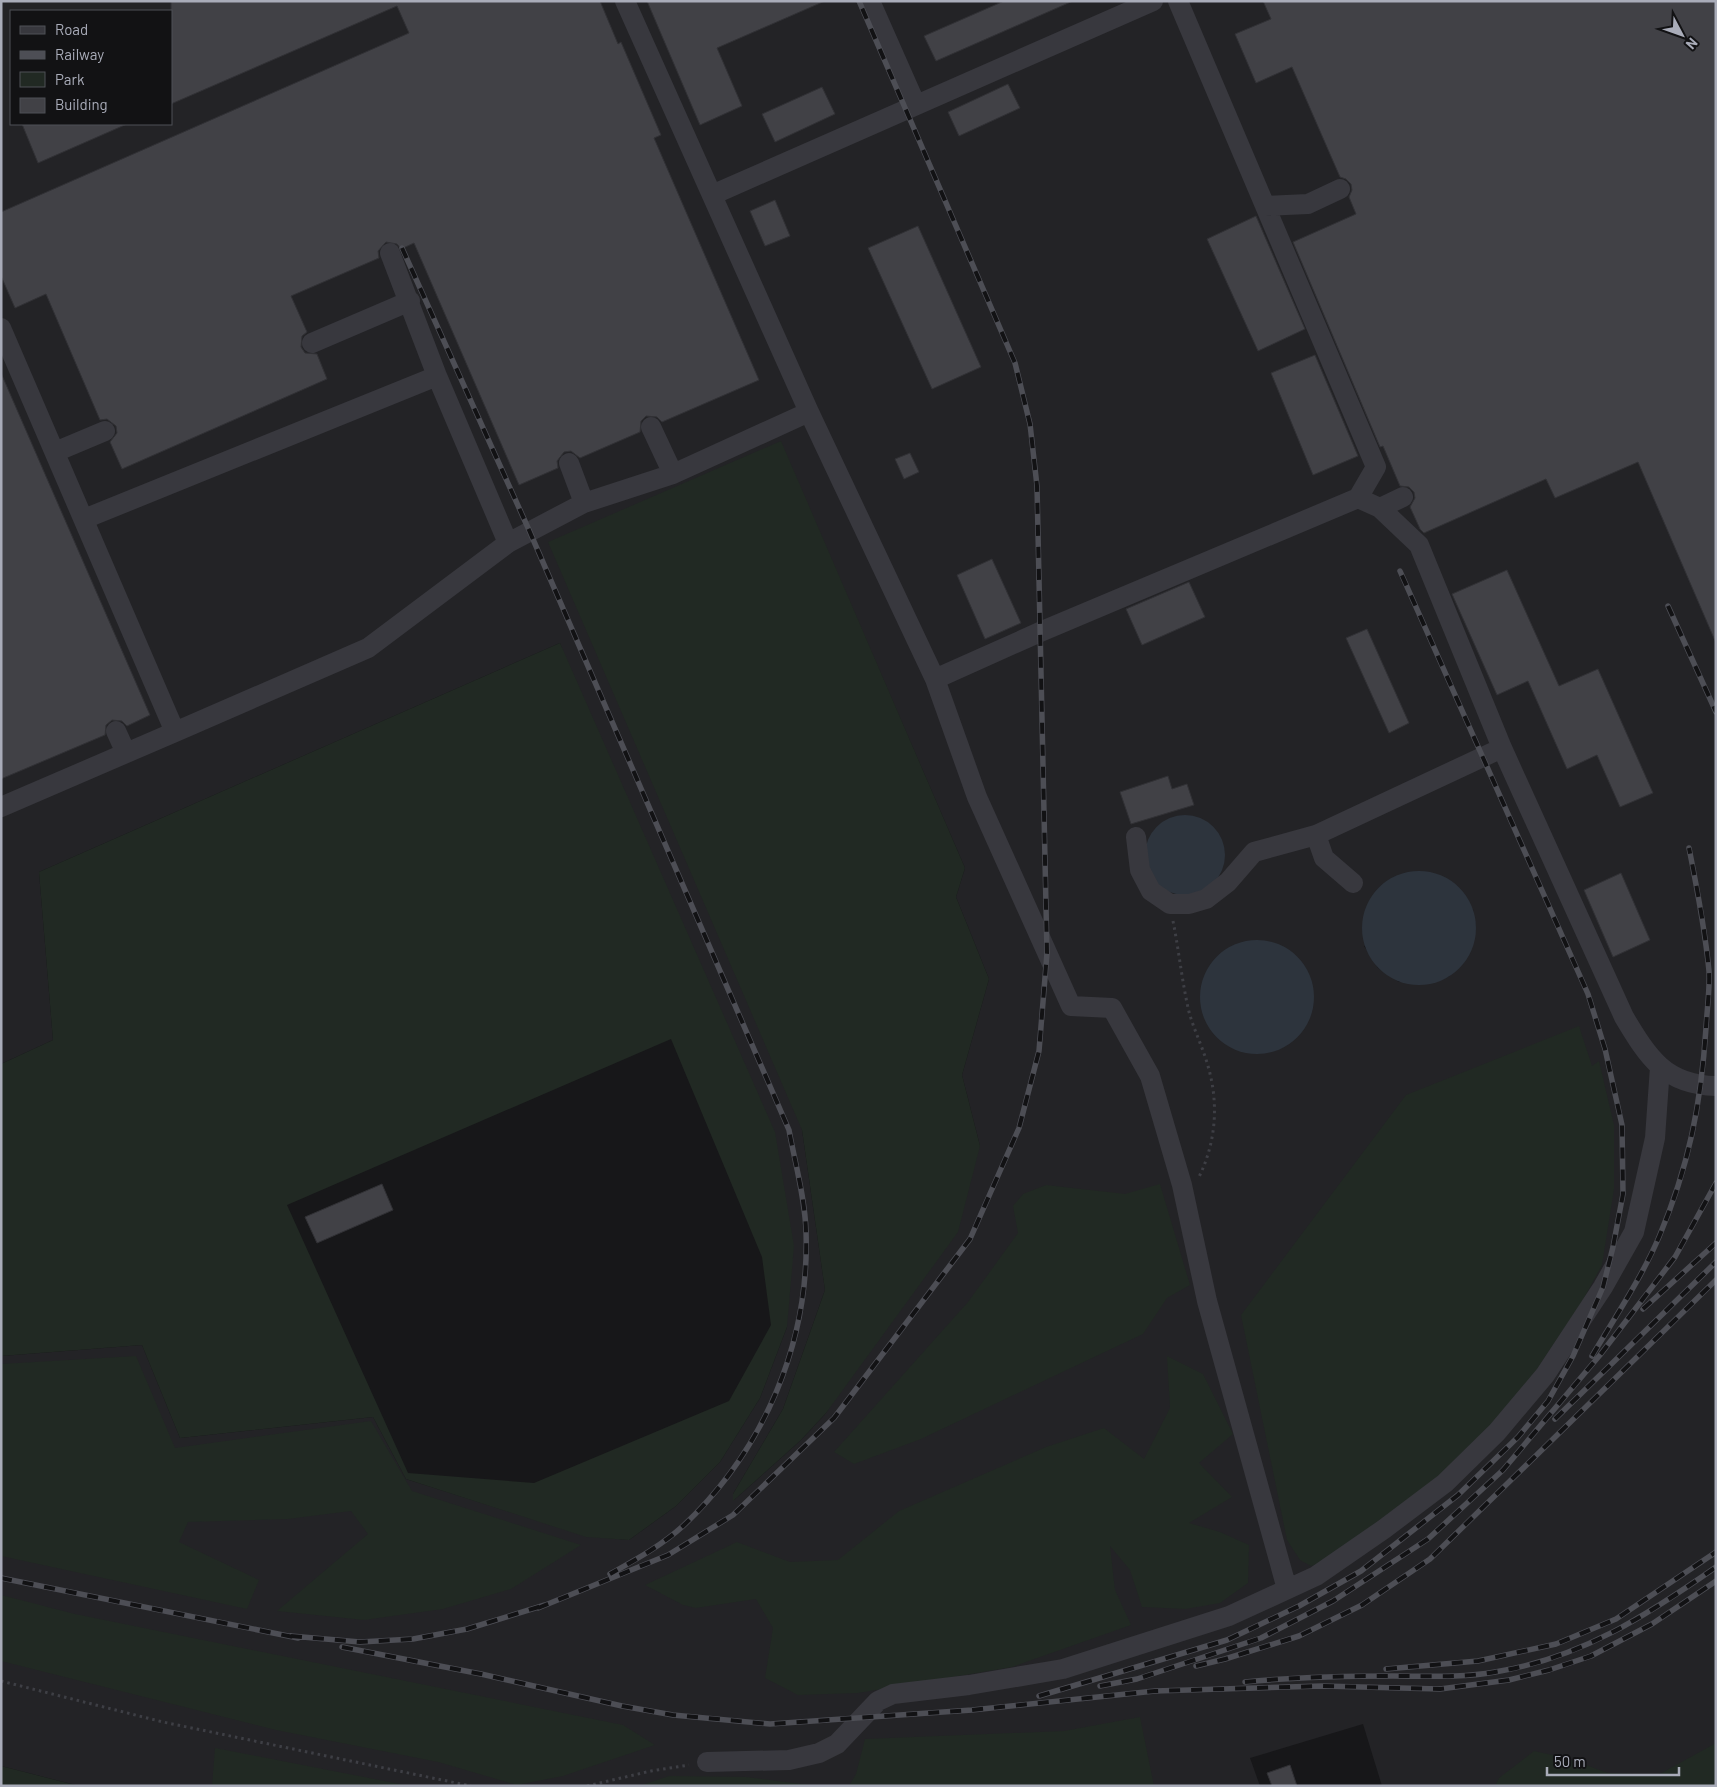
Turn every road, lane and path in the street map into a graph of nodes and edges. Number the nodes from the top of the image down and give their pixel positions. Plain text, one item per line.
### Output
1 (625, 1) edge
2 (870, 1) edge
3 (1153, 1) edge
4 (1178, 1) edge
5 (916, 104) junction
6 (1340, 190) dead end
7 (712, 196) junction
8 (1265, 206) junction
9 (390, 253) dead end
10 (410, 302) junction
11 (1, 328) edge
12 (312, 343) dead end
13 (437, 376) junction
14 (810, 412) junction
15 (651, 427) dead end
16 (105, 431) dead end
17 (55, 452) junction
18 (568, 463) dead end
19 (672, 474) junction
20 (1404, 497) dead end
21 (1358, 498) junction
22 (584, 503) junction
23 (1380, 508) junction
24 (84, 519) junction
25 (508, 543) junction
26 (935, 679) junction
27 (116, 731) dead end
28 (175, 732) junction
29 (1502, 748) junction
30 (126, 753) junction
31 (1, 807) edge
32 (1316, 835) junction
33 (1136, 837) dead end
34 (1353, 883) dead end
35 (1170, 904) junction
36 (1660, 1066) junction
37 (1716, 1086) edge
38 (1196, 1184) dead end
39 (1287, 1589) junction
40 (1, 1681) edge
41 (707, 1762) joint
42 (471, 1786) edge
43 (587, 1786) edge

1 - 7 lane
2 - 5 lane
3 - 5 lane
4 - 8 lane
5 - 7 lane
6 - 8 lane
7 - 14 lane
8 - 21 lane
9 - 10 lane
10 - 12 lane
10 - 13 lane
11 - 17 lane
13 - 24 lane
13 - 25 lane
14 - 19 lane
14 - 26 lane
15 - 19 lane
16 - 17 lane
17 - 24 lane
18 - 22 lane
19 - 22 lane
20 - 23 lane
21 - 23 lane
21 - 26 lane
22 - 25 lane
23 - 29 lane
24 - 28 lane
25 - 28 lane
26 - 39 lane
27 - 30 lane
28 - 30 lane
29 - 32 lane
29 - 36 lane
30 - 31 lane
32 - 34 lane
32 - 35 lane
33 - 35 lane
35 - 38 path
36 - 37 lane
36 - 39 lane
39 - 41 lane
40 - 42 path
41 - 43 path

